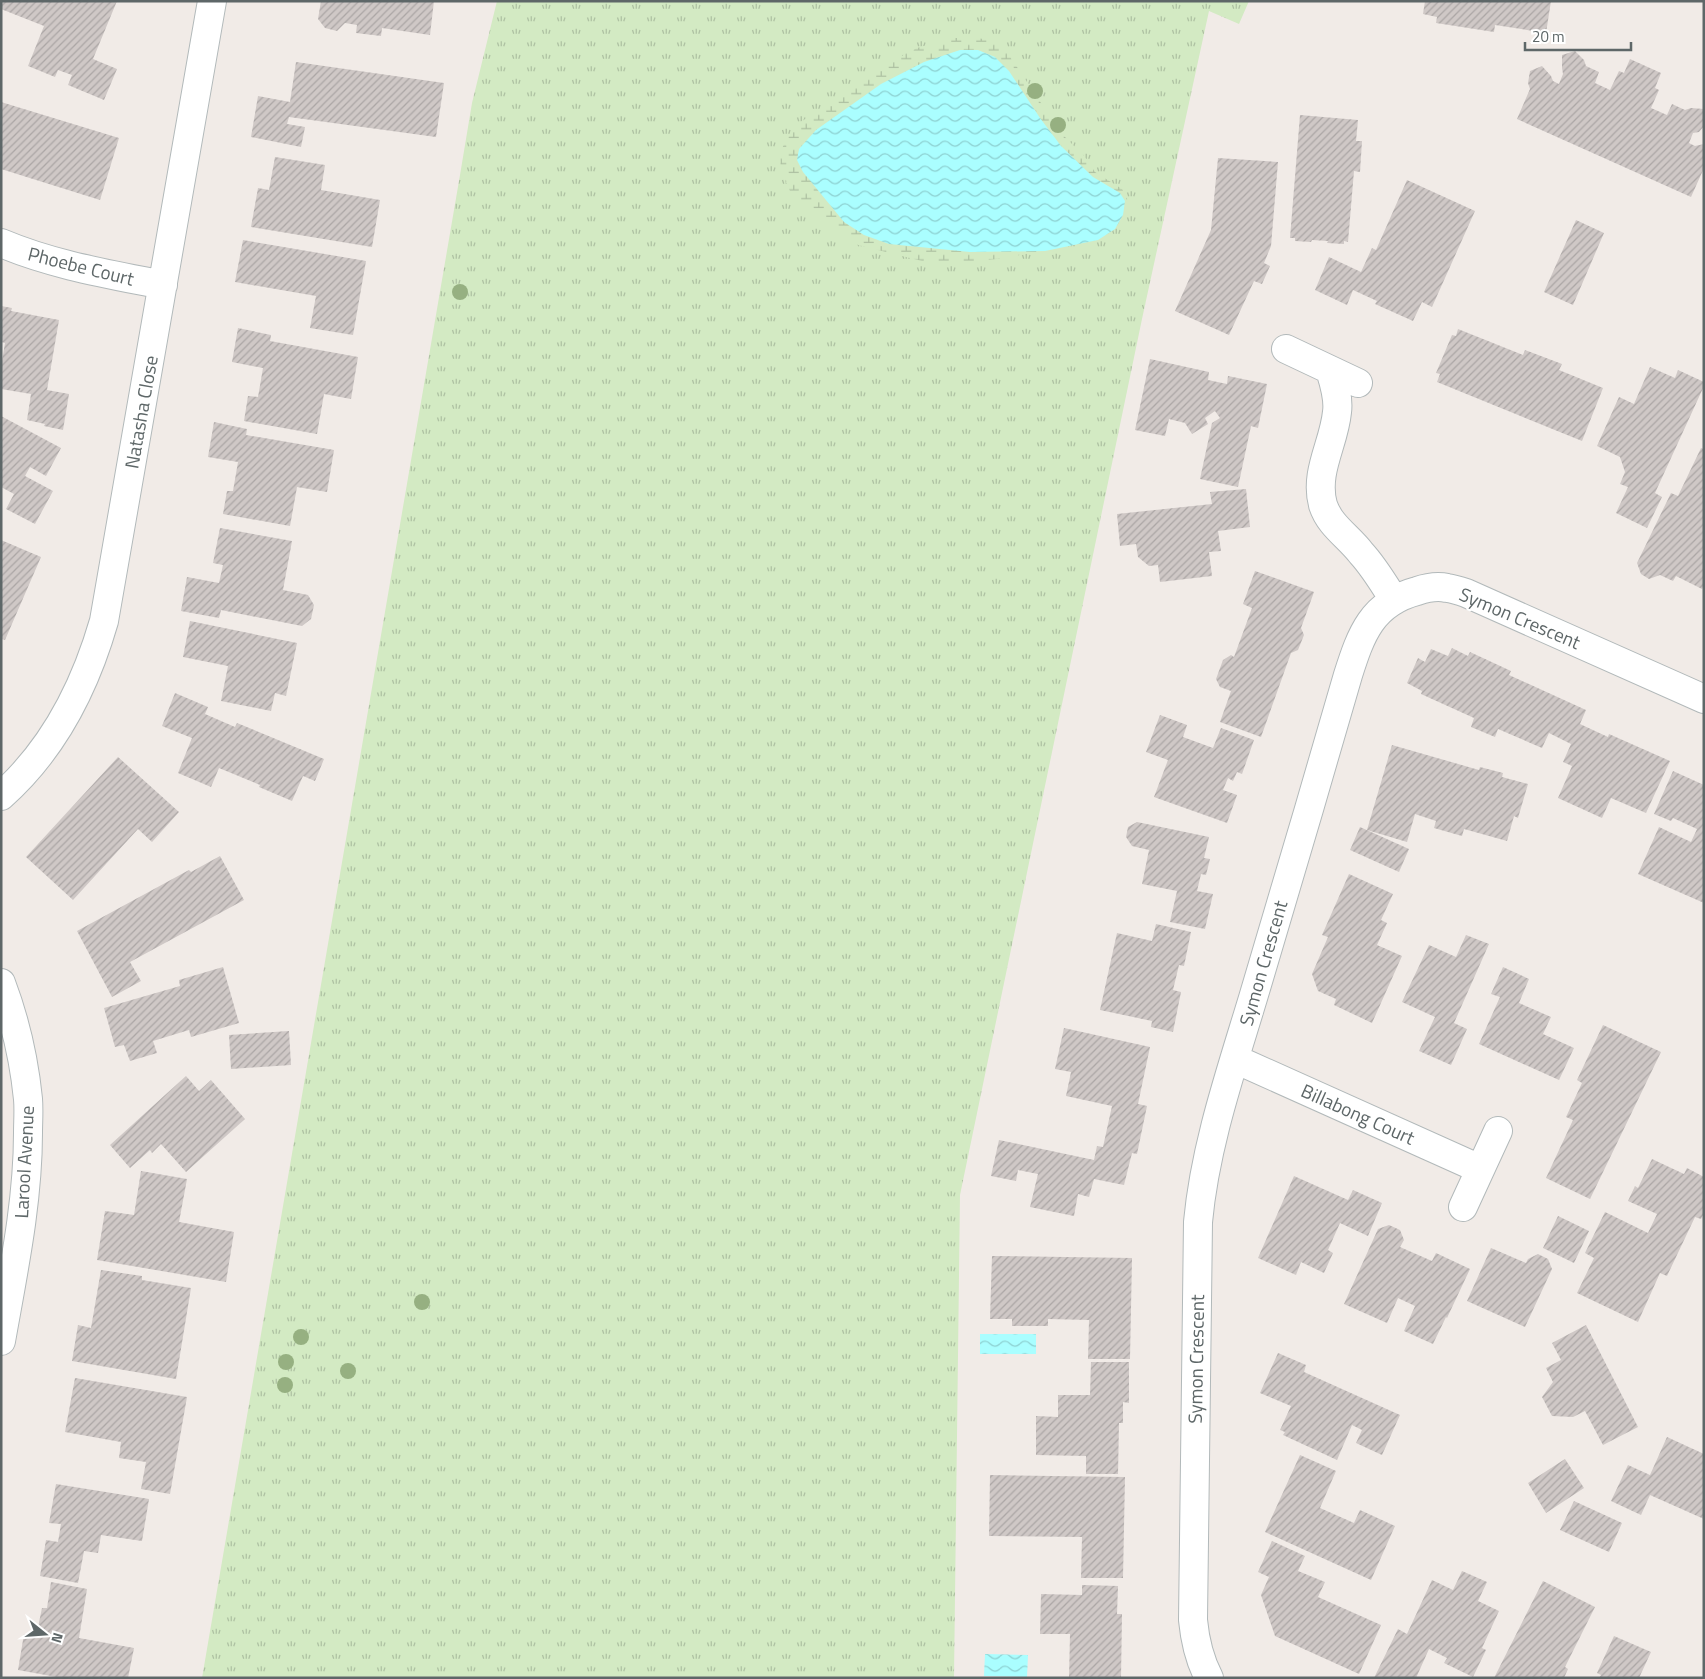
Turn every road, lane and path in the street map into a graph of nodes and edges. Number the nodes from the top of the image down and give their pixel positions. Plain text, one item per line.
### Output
1 (212, 1) edge
2 (1, 243) edge
3 (163, 285) junction
4 (1286, 349) dead end
5 (1330, 370) junction
6 (1358, 383) dead end
7 (1394, 600) junction
8 (1704, 699) edge
9 (1, 796) edge
10 (1, 983) edge
11 (1235, 1059) junction
12 (1498, 1131) dead end
13 (1480, 1169) junction
14 (1463, 1208) dead end
15 (5, 1299) edge
16 (1, 1341) edge
17 (1209, 1678) edge

1 - 3 street, Natasha Close
2 - 3 street, Phoebe Court
3 - 9 street, Natasha Close
4 - 5 street
5 - 6 street
5 - 7 street
7 - 8 street, Symon Crescent
7 - 11 street, Symon Crescent
10 - 15 street, Larool Avenue
11 - 13 street, Billabong Court
11 - 17 street, Symon Crescent
12 - 13 street
13 - 14 street
15 - 16 street, Larool Avenue

